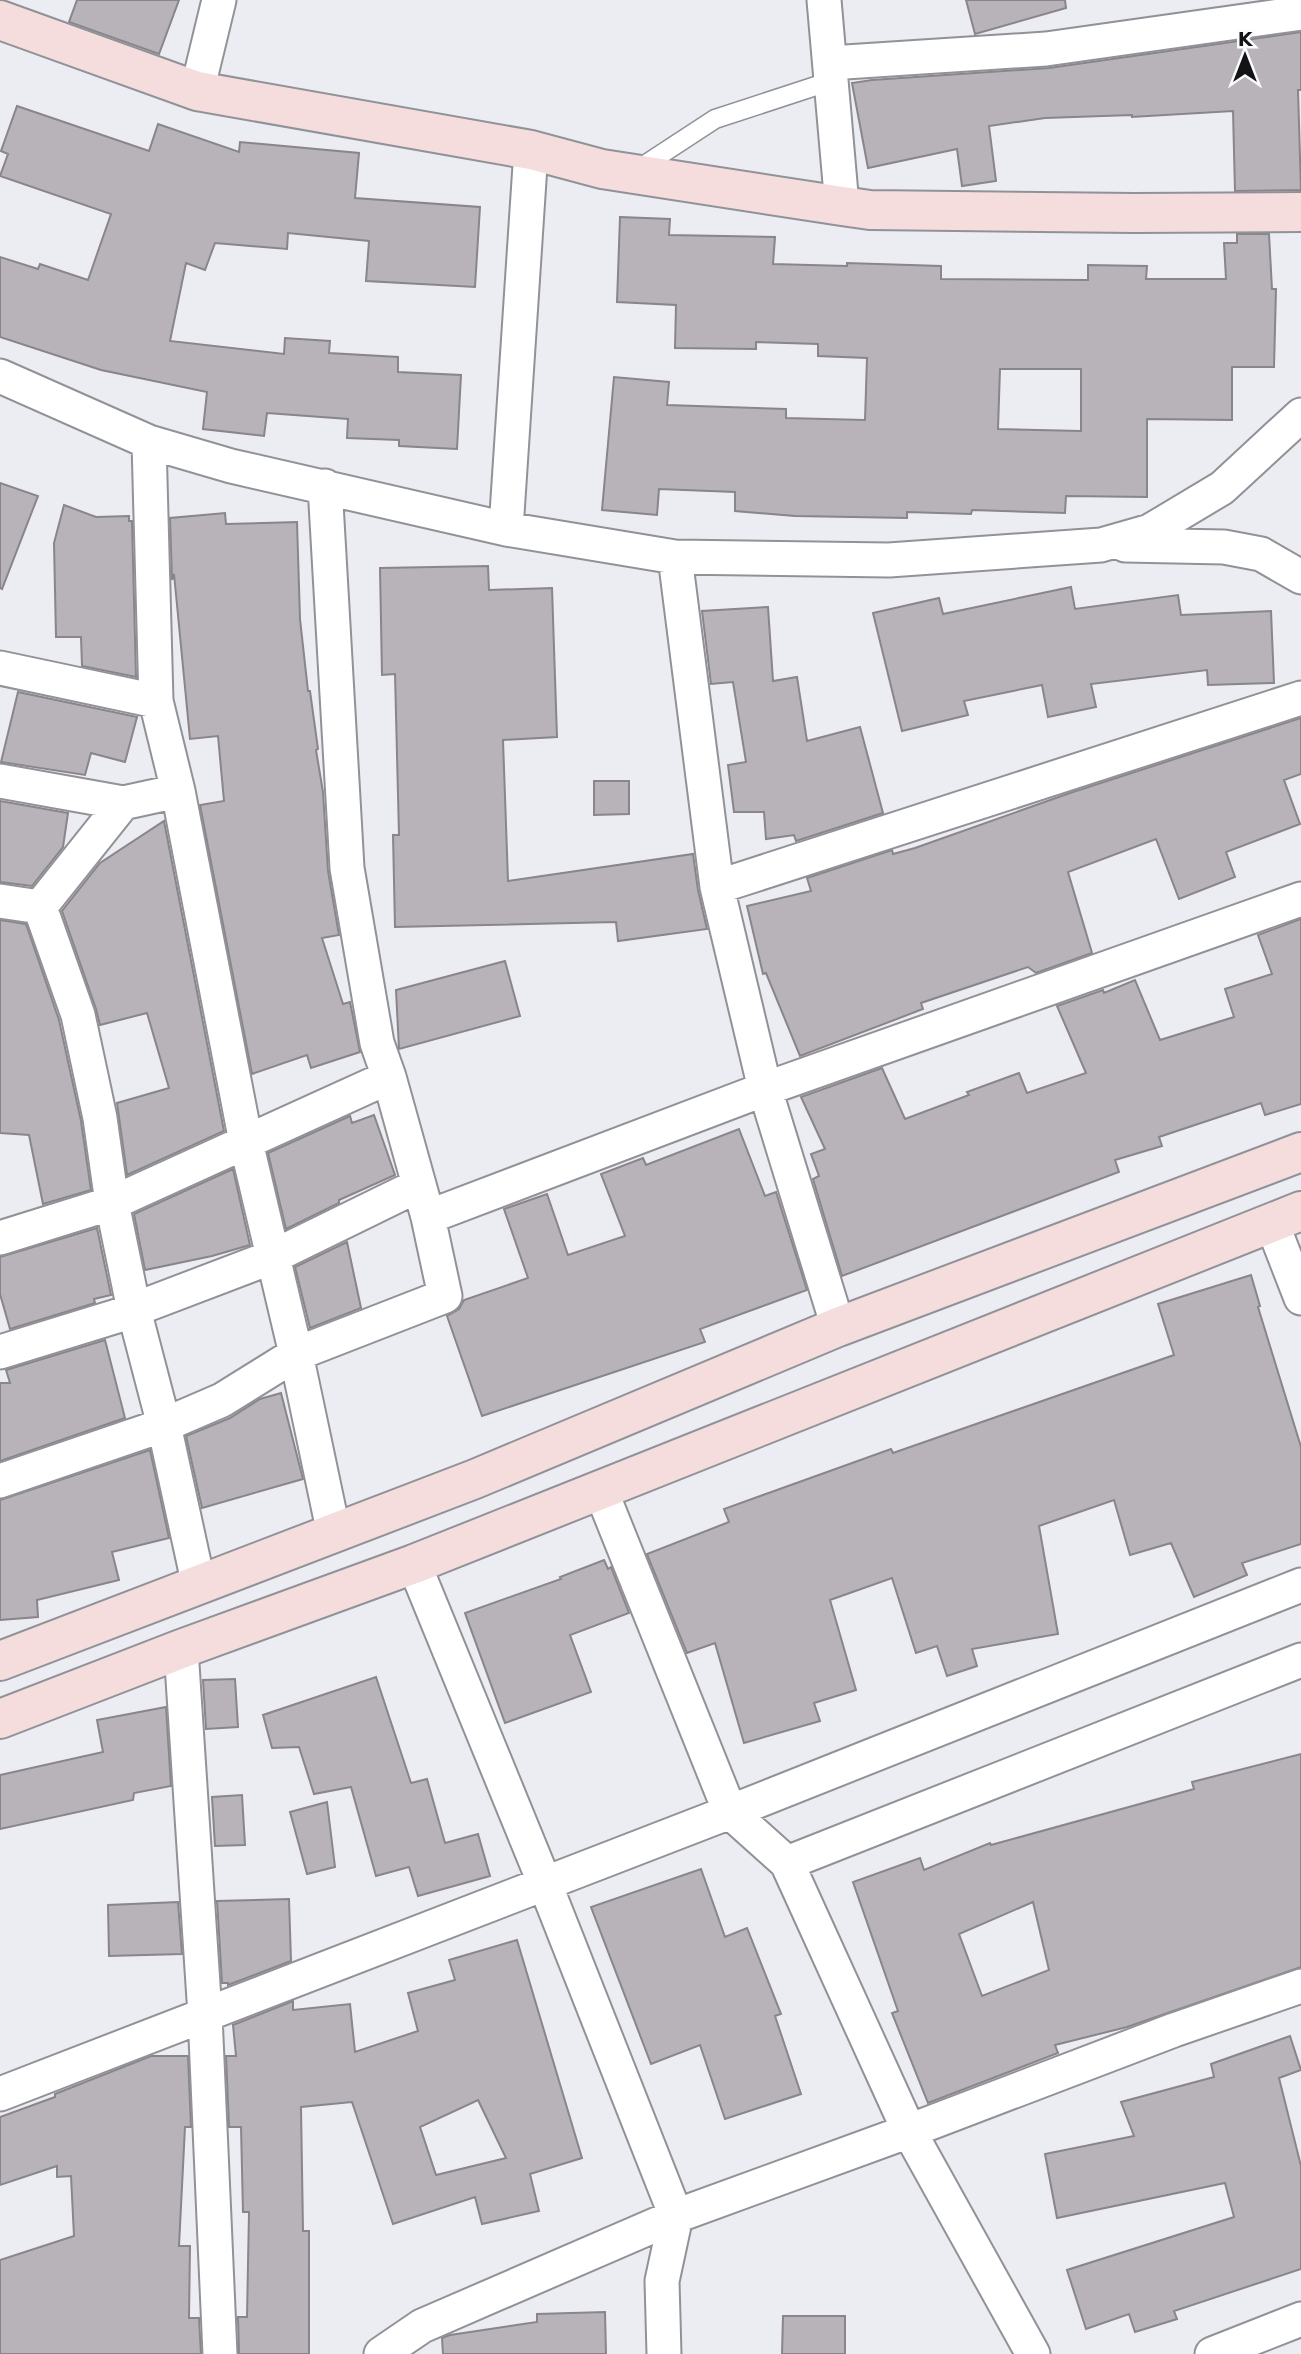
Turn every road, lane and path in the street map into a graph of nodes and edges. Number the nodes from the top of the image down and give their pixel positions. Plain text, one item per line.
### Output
1 (219, 0) edge
2 (824, 0) edge
3 (1301, 13) edge
4 (0, 20) edge
5 (831, 72) junction
6 (197, 91) junction
7 (531, 150) junction
8 (631, 174) junction
9 (842, 206) junction
10 (1301, 212) edge
11 (0, 376) edge
12 (1301, 415) edge
13 (149, 442) junction
14 (325, 486) junction
15 (506, 529) junction
16 (1101, 545) junction
17 (675, 557) junction
18 (1301, 577) edge
19 (0, 668) edge
20 (1301, 698) edge
21 (156, 701) junction
22 (0, 782) edge
23 (178, 791) junction
24 (123, 803) junction
25 (716, 887) junction
26 (1301, 899) edge
27 (0, 901) edge
28 (40, 907) junction
29 (389, 1077) junction
30 (765, 1089) junction
31 (246, 1142) junction
32 (1301, 1152) edge
33 (419, 1185) junction
34 (112, 1203) junction
35 (1286, 1216) edge
36 (429, 1217) junction
37 (0, 1238) edge
38 (272, 1257) junction
39 (1301, 1298) edge
40 (134, 1310) junction
41 (838, 1327) junction
42 (0, 1352) edge
43 (296, 1354) junction
44 (164, 1425) junction
45 (0, 1481) edge
46 (601, 1491) junction
47 (334, 1534) junction
48 (414, 1564) junction
49 (1301, 1585) edge
50 (199, 1586) junction
51 (181, 1649) junction
52 (1301, 1660) edge
53 (0, 1661) edge
54 (0, 1719) edge
55 (730, 1812) junction
56 (787, 1863) junction
57 (545, 1884) junction
58 (1301, 1986) edge
59 (205, 2015) junction
60 (0, 2094) edge
61 (909, 2131) junction
62 (677, 2216) junction
63 (1301, 2319) edge
64 (423, 2340) edge
65 (220, 2354) edge
66 (381, 2354) edge
67 (664, 2354) edge
68 (1033, 2354) edge
69 (1212, 2354) edge

1 - 6 street
2 - 5 street
3 - 5 street
4 - 6 main road
5 - 8 lane
5 - 9 street
6 - 7 main road
7 - 8 main road
7 - 15 street
8 - 9 main road
9 - 10 main road
11 - 13 street
12 - 16 street
13 - 14 street
13 - 21 street
14 - 15 street
14 - 29 street
15 - 17 street
16 - 17 street
16 - 18 street
17 - 25 street
19 - 21 street
20 - 25 street
21 - 23 street
22 - 24 street
23 - 24 street
23 - 31 street
24 - 28 street
25 - 30 street
26 - 30 street
27 - 28 street
28 - 34 street
29 - 31 street
29 - 33 street
30 - 36 street
30 - 41 street
31 - 34 street
31 - 38 street
32 - 41 main road
33 - 36 street
33 - 38 street
34 - 37 street
34 - 40 street
35 - 39 street
35 - 46 main road
36 - 43 street
38 - 40 street
38 - 43 street
40 - 42 street
40 - 44 street
41 - 47 main road
43 - 44 street
43 - 47 street
44 - 45 street
44 - 50 street
46 - 48 main road
46 - 55 street
47 - 50 main road
48 - 51 main road
48 - 57 street
49 - 55 street
50 - 53 main road
51 - 54 main road
51 - 59 street
52 - 56 street
55 - 56 street
55 - 57 street
56 - 61 street
57 - 59 street
57 - 62 street
58 - 61 street
59 - 60 street
59 - 65 street
61 - 62 street
61 - 68 street
62 - 64 street
62 - 67 street
63 - 69 street
64 - 66 street

